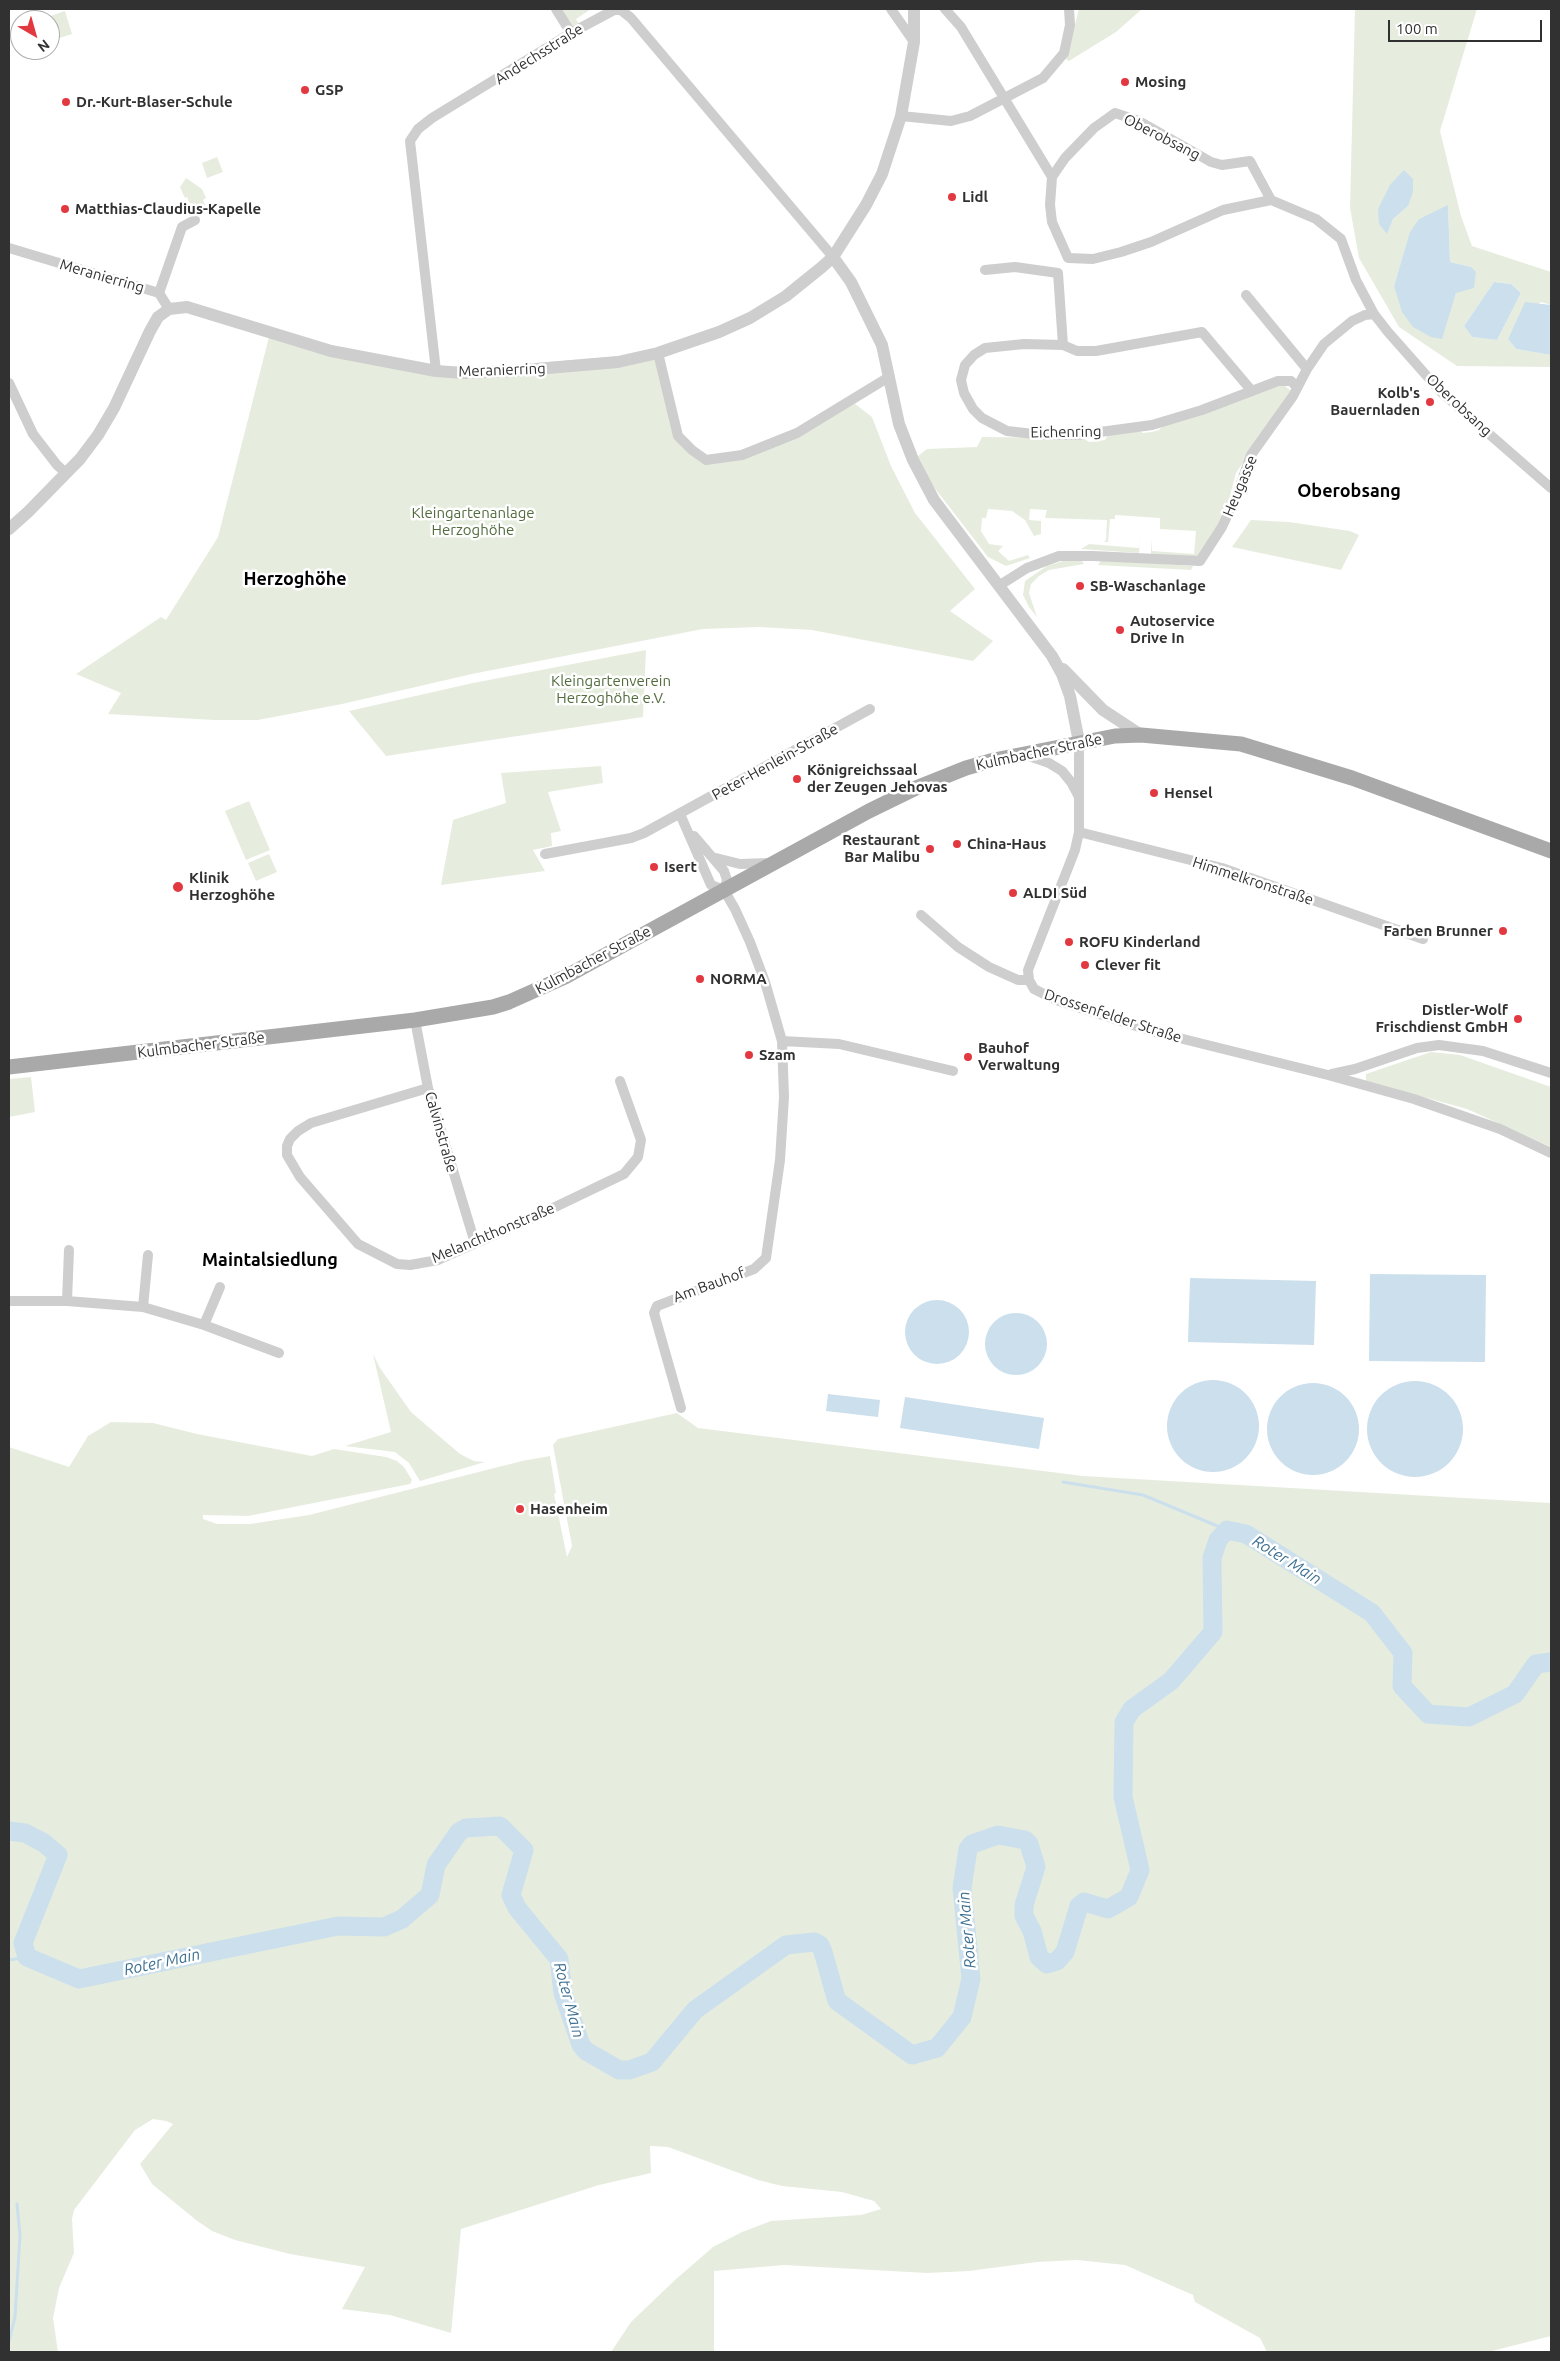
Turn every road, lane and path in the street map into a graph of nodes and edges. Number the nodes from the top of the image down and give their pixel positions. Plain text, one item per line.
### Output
1 (556, 9) edge
2 (891, 9) edge
3 (914, 9) edge
4 (945, 9) edge
5 (1069, 9) edge
6 (571, 33) junction
7 (914, 42) junction
8 (1004, 100) junction
9 (900, 116) junction
10 (1052, 177) junction
11 (1270, 200) junction
12 (195, 220) dead end
13 (9, 248) edge
14 (832, 257) junction
15 (1068, 258) junction
16 (985, 270) dead end
17 (1058, 273) junction
18 (159, 293) junction
19 (1246, 295) dead end
20 (169, 309) junction
21 (1374, 314) junction
22 (1063, 345) junction
23 (658, 353) junction
24 (1307, 369) junction
25 (436, 371) junction
26 (889, 377) junction
27 (9, 384) edge
28 (1298, 387) junction
29 (1251, 390) junction
30 (66, 473) junction
31 (1551, 488) edge
32 (9, 529) edge
33 (1000, 585) junction
34 (1052, 656) junction
35 (870, 709) dead end
36 (1141, 735) junction
37 (1079, 742) junction
38 (1019, 753) junction
39 (1080, 800) junction
40 (680, 814) junction
41 (688, 830) junction
42 (1079, 832) junction
43 (1551, 851) edge
44 (545, 854) dead end
45 (712, 854) junction
46 (773, 862) junction
47 (724, 890) junction
48 (921, 915) dead end
49 (1423, 939) dead end
50 (1029, 980) junction
51 (415, 1020) junction
52 (782, 1041) junction
53 (9, 1067) edge
54 (953, 1071) dead end
55 (1551, 1074) edge
56 (1328, 1075) junction
57 (620, 1081) dead end
58 (428, 1088) junction
59 (1551, 1153) edge
60 (475, 1243) junction
61 (69, 1250) dead end
62 (148, 1255) dead end
63 (220, 1287) dead end
64 (9, 1301) edge
65 (67, 1302) junction
66 (143, 1307) junction
67 (204, 1325) junction
68 (279, 1353) dead end
69 (681, 1408) dead end

1 - 6 street
2 - 7 street
3 - 7 street, Meranierring
4 - 8 street
5 - 8 street
6 - 14 street, Andechsstraße
6 - 25 street, Andechsstraße
7 - 9 street, Meranierring
8 - 9 street
8 - 10 street
9 - 14 street, Meranierring
10 - 11 street, Oberobsang
10 - 15 street
11 - 15 street
11 - 21 street, Oberobsang
12 - 18 street
13 - 18 street, Meranierring
14 - 23 street, Meranierring
14 - 26 street
15 - 17 street
16 - 17 street
17 - 22 street
18 - 20 street, Meranierring
19 - 24 street
20 - 25 street, Meranierring
20 - 30 street
21 - 24 street
21 - 31 street, Oberobsang
22 - 29 street, Eichenring
22 - 29 street, Eichenring
23 - 25 street, Meranierring
23 - 26 street
24 - 28 street
26 - 33 street
27 - 30 street
28 - 29 street, Eichenring
28 - 33 street, Heugasse
30 - 32 street
33 - 34 street
34 - 36 street
34 - 37 street
35 - 40 street, Peter-Henlein-Straße
36 - 37 main road, Kulmbacher Straße
36 - 43 main road, Kulmbacher Straße
37 - 38 main road, Kulmbacher Straße
37 - 39 street
38 - 39 street
38 - 46 main road, Kulmbacher Straße
39 - 42 street
40 - 41 street
40 - 44 street, Peter-Henlein-Straße
41 - 45 street
41 - 47 street
42 - 49 street, Himmelkronstraße
42 - 50 street
45 - 46 street
45 - 47 street
46 - 47 main road, Kulmbacher Straße
47 - 51 main road, Kulmbacher Straße
47 - 52 street, Am Bauhof
48 - 50 street, Drossenfelder Straße
50 - 56 street, Drossenfelder Straße
51 - 53 main road, Kulmbacher Straße
51 - 58 street, Calvinstraße
52 - 54 street
52 - 69 street, Am Bauhof
55 - 56 street, Drossenfelder Straße
56 - 59 street, Drossenfelder Straße
57 - 60 street, Melanchthonstraße
58 - 60 street, Calvinstraße
58 - 60 street, Melanchthonstraße
61 - 65 street
62 - 66 street
63 - 67 street
64 - 65 street
65 - 66 street
66 - 67 street
67 - 68 street

